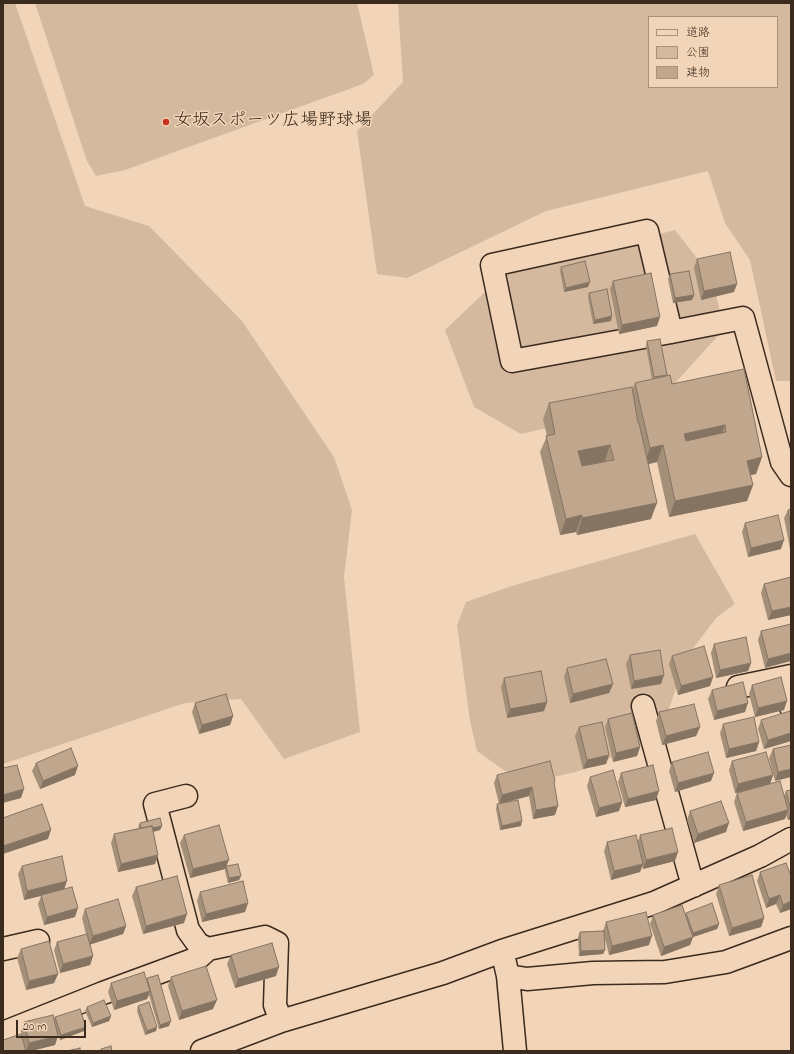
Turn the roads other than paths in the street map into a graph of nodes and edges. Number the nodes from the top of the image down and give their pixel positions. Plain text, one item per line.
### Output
1 (671, 332) junction
2 (791, 475) edge
3 (787, 677) edge
4 (738, 687) edge
5 (643, 706) dead end
6 (791, 707) edge
7 (186, 796) dead end
8 (791, 839) edge
9 (693, 886) junction
10 (791, 938) edge
11 (38, 941) dead end
12 (208, 948) junction
13 (3, 949) edge
14 (502, 951) junction
15 (508, 976) junction
16 (281, 1021) junction
17 (3, 1033) edge
18 (202, 1051) edge
19 (515, 1051) edge

1 - 1 street
1 - 2 street
3 - 4 street
3 - 6 street
5 - 9 street
7 - 12 street
8 - 9 street
9 - 14 street
10 - 15 street
11 - 13 street
12 - 16 street
12 - 17 street
14 - 15 street
14 - 16 street
15 - 19 street
16 - 18 street

